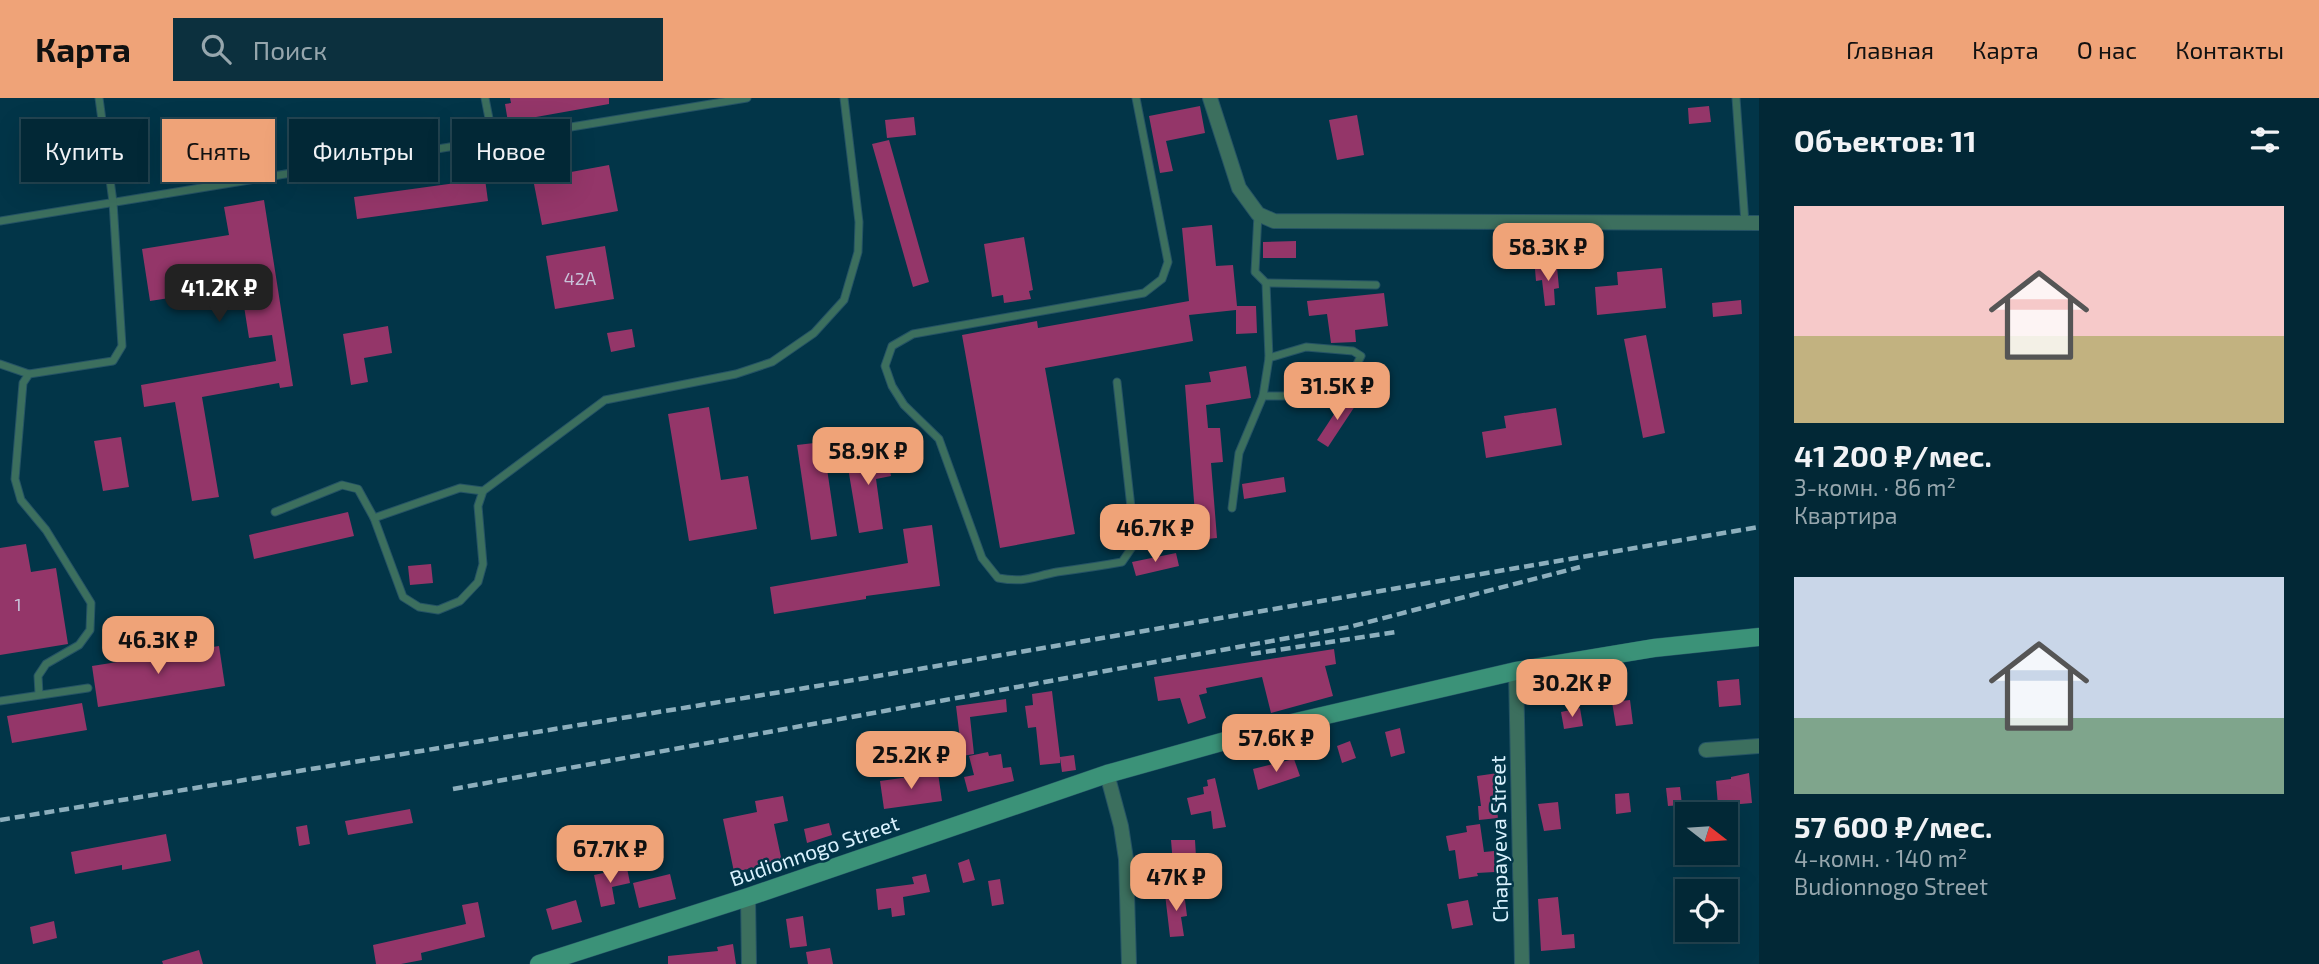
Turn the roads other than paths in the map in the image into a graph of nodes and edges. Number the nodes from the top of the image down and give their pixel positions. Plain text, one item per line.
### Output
1 (99, 98) edge
2 (485, 98) edge
3 (747, 98) edge
4 (844, 98) edge
5 (1136, 98) edge
6 (1210, 98) edge
7 (1736, 98) edge
8 (489, 119) edge
9 (570, 127) edge
10 (452, 146) edge
11 (113, 202) junction
12 (1258, 214) junction
13 (0, 221) edge
14 (1752, 223) edge
15 (1266, 283) junction
16 (1376, 285) dead end
17 (1269, 358) junction
18 (0, 364) edge
19 (29, 374) junction
20 (1117, 382) dead end
21 (1263, 396) junction
22 (483, 491) junction
23 (1232, 508) dead end
24 (275, 512) dead end
25 (374, 518) junction
26 (1759, 637) edge
27 (1516, 671) junction
28 (88, 688) dead end
29 (39, 694) junction
30 (0, 701) edge
31 (1759, 746) edge
32 (1706, 750) dead end
33 (1107, 774) junction
34 (748, 897) junction
35 (539, 964) edge
36 (749, 964) edge
37 (1129, 964) edge
38 (1522, 964) edge

1 - 11 lane
2 - 8 lane
3 - 9 lane
4 - 22 lane
5 - 20 lane
6 - 12 street
7 - 14 lane
10 - 11 lane
11 - 13 lane
11 - 19 lane
12 - 14 street
12 - 15 lane
15 - 16 lane
15 - 17 lane
17 - 21 lane
17 - 21 lane
18 - 19 lane
19 - 29 lane
21 - 23 lane
22 - 25 lane
22 - 25 lane
24 - 25 lane
26 - 27 street, Budionnogo Street
27 - 33 street, Budionnogo Street
27 - 38 street, Chapayeva Street
28 - 29 lane
29 - 30 lane
31 - 32 street
33 - 34 street, Budionnogo Street
33 - 37 street
34 - 35 street, Budionnogo Street
34 - 36 street

